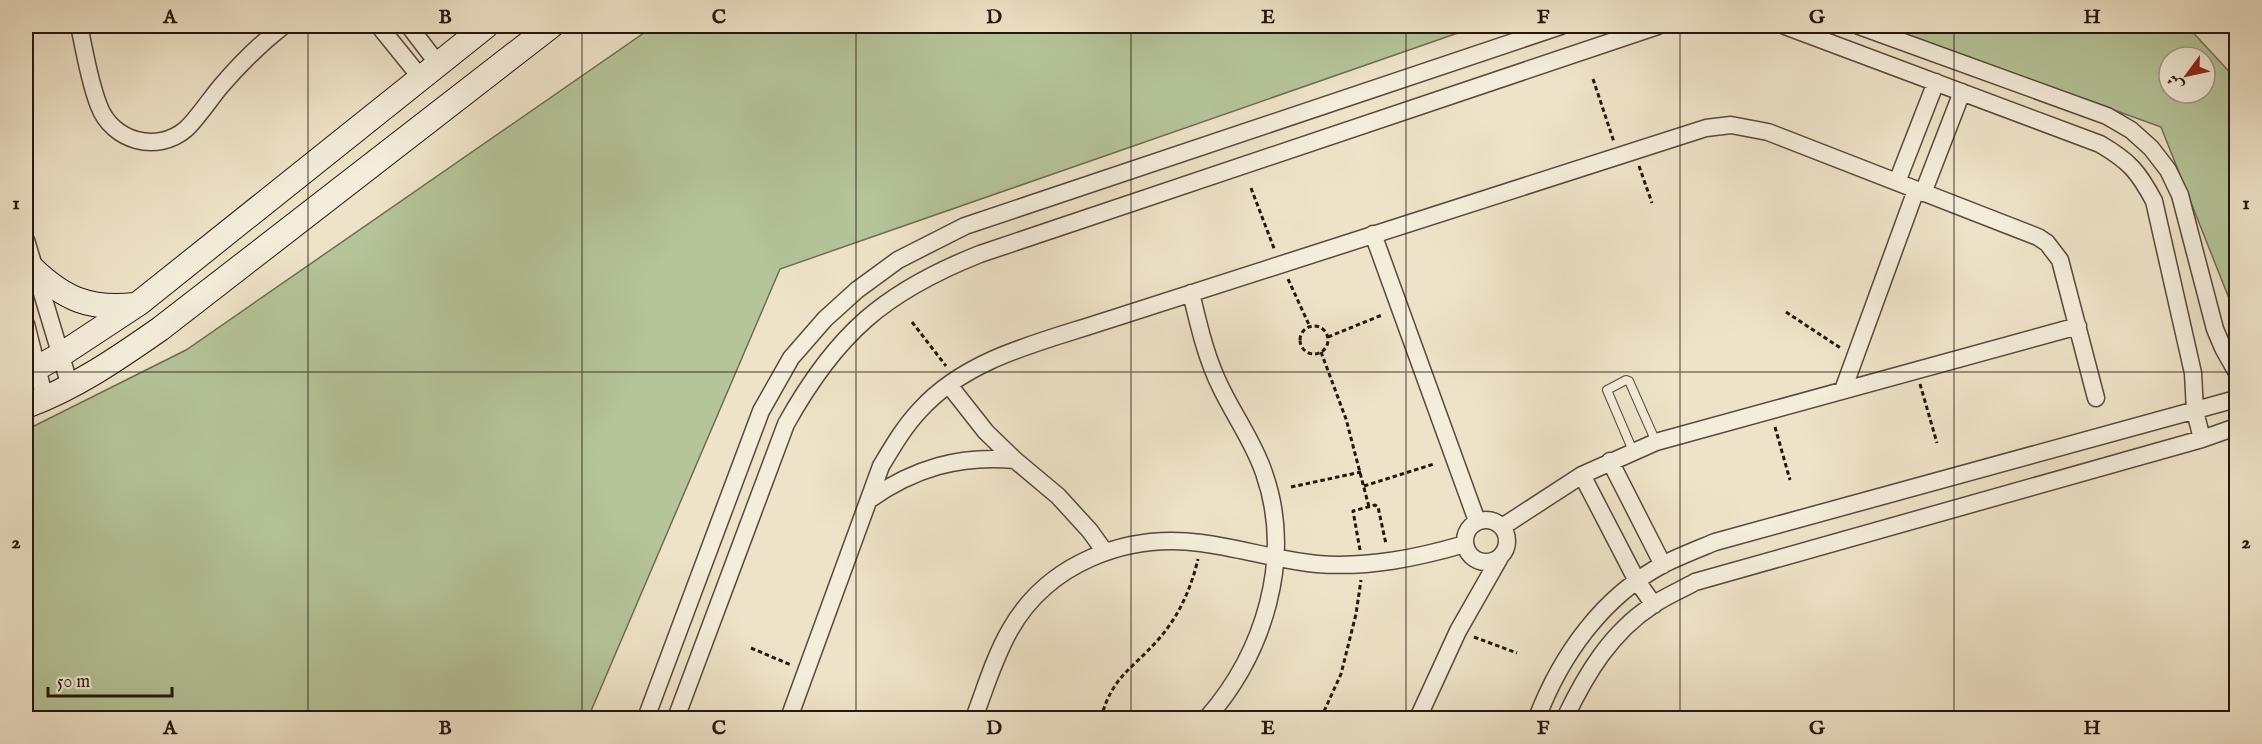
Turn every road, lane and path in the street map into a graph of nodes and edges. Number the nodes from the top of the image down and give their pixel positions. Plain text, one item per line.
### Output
1 (79, 26) edge
2 (283, 26) edge
3 (379, 26) edge
4 (409, 26) edge
5 (486, 26) edge
6 (551, 26) edge
7 (1561, 26) edge
8 (1658, 26) edge
9 (1785, 26) edge
10 (1859, 26) edge
11 (430, 71) junction
12 (1593, 79) dead end
13 (1936, 82) junction
14 (1962, 92) junction
15 (1626, 153) junction
16 (1897, 182) junction
17 (1251, 188) dead end
18 (1920, 191) junction
19 (1652, 204) dead end
20 (1373, 234) junction
21 (26, 240) edge
22 (1280, 264) junction
23 (32, 268) junction
24 (1191, 293) junction
25 (138, 304) junction
26 (1786, 312) dead end
27 (1382, 315) dead end
28 (912, 322) dead end
29 (26, 324) edge
30 (2078, 326) junction
31 (1310, 327) junction
32 (1327, 337) junction
33 (1321, 352) junction
34 (62, 354) junction
35 (1855, 357) junction
36 (31, 370) edge
37 (1916, 370) junction
38 (2236, 371) edge
39 (953, 383) junction
40 (70, 386) junction
41 (1844, 390) junction
42 (2096, 398) dead end
43 (2236, 399) edge
44 (35, 403) edge
45 (1771, 410) junction
46 (2195, 411) junction
47 (2236, 426) edge
48 (2202, 438) junction
49 (1656, 442) junction
50 (1937, 443) dead end
51 (1633, 451) junction
52 (1015, 460) junction
53 (1610, 461) junction
54 (1434, 464) dead end
55 (1361, 472) junction
56 (1582, 475) junction
57 (1790, 480) dead end
58 (1364, 486) junction
59 (1291, 487) dead end
60 (869, 500) junction
61 (1369, 507) junction
62 (1477, 521) junction
63 (1502, 527) junction
64 (1202, 543) junction
65 (1465, 544) junction
66 (1105, 552) junction
67 (1276, 559) junction
68 (1499, 559) junction
69 (1389, 562) junction
70 (1363, 564) junction
71 (1663, 565) junction
72 (1637, 581) junction
73 (1654, 604) junction
74 (1458, 631) junction
75 (751, 648) dead end
76 (1517, 653) dead end
77 (807, 671) junction
78 (646, 718) edge
79 (676, 718) edge
80 (789, 718) edge
81 (974, 718) edge
82 (1101, 718) edge
83 (1207, 718) edge
84 (1321, 718) edge
85 (1418, 718) edge
86 (1538, 718) edge
87 (1565, 718) edge

1 - 2 street
3 - 11 street
4 - 11 street
5 - 11 street
6 - 40 street
7 - 78 street
8 - 79 street
9 - 13 street
10 - 38 street
11 - 25 street
12 - 15 path
13 - 14 street
13 - 16 street
14 - 18 street
14 - 46 street
15 - 16 street
15 - 19 path
15 - 20 street
16 - 18 street
17 - 22 path
18 - 30 street
18 - 35 street
20 - 22 street
20 - 62 street
21 - 23 street
22 - 24 street
22 - 31 path
23 - 25 street
23 - 34 street
24 - 39 street
24 - 67 street
25 - 34 street
26 - 35 path
27 - 32 path
28 - 39 path
29 - 36 street
30 - 37 street
30 - 42 street
31 - 32 path
31 - 33 path
32 - 33 path
33 - 55 path
34 - 36 street
34 - 40 street
35 - 41 street
36 - 44 street
37 - 41 street
37 - 50 path
39 - 52 street
39 - 60 street
40 - 44 street
41 - 45 street
43 - 46 street
45 - 49 street
45 - 57 path
46 - 48 street
46 - 71 street
47 - 48 street
48 - 73 street
49 - 51 street
49 - 51 lane
51 - 53 street
52 - 60 street
52 - 66 street
53 - 56 street
53 - 71 street
54 - 58 path
55 - 58 path
55 - 59 path
56 - 63 street
56 - 72 street
58 - 61 path
60 - 77 street
61 - 69 path
61 - 70 path
62 - 63 street
62 - 65 street
63 - 68 street
64 - 66 street
64 - 67 street
64 - 82 path
65 - 68 street
65 - 69 street
66 - 81 street
67 - 70 street
67 - 83 street
68 - 74 street
69 - 70 street
70 - 84 path
71 - 72 street
72 - 73 street
72 - 86 street
73 - 87 street
74 - 76 path
74 - 85 street
75 - 77 path
77 - 80 street

